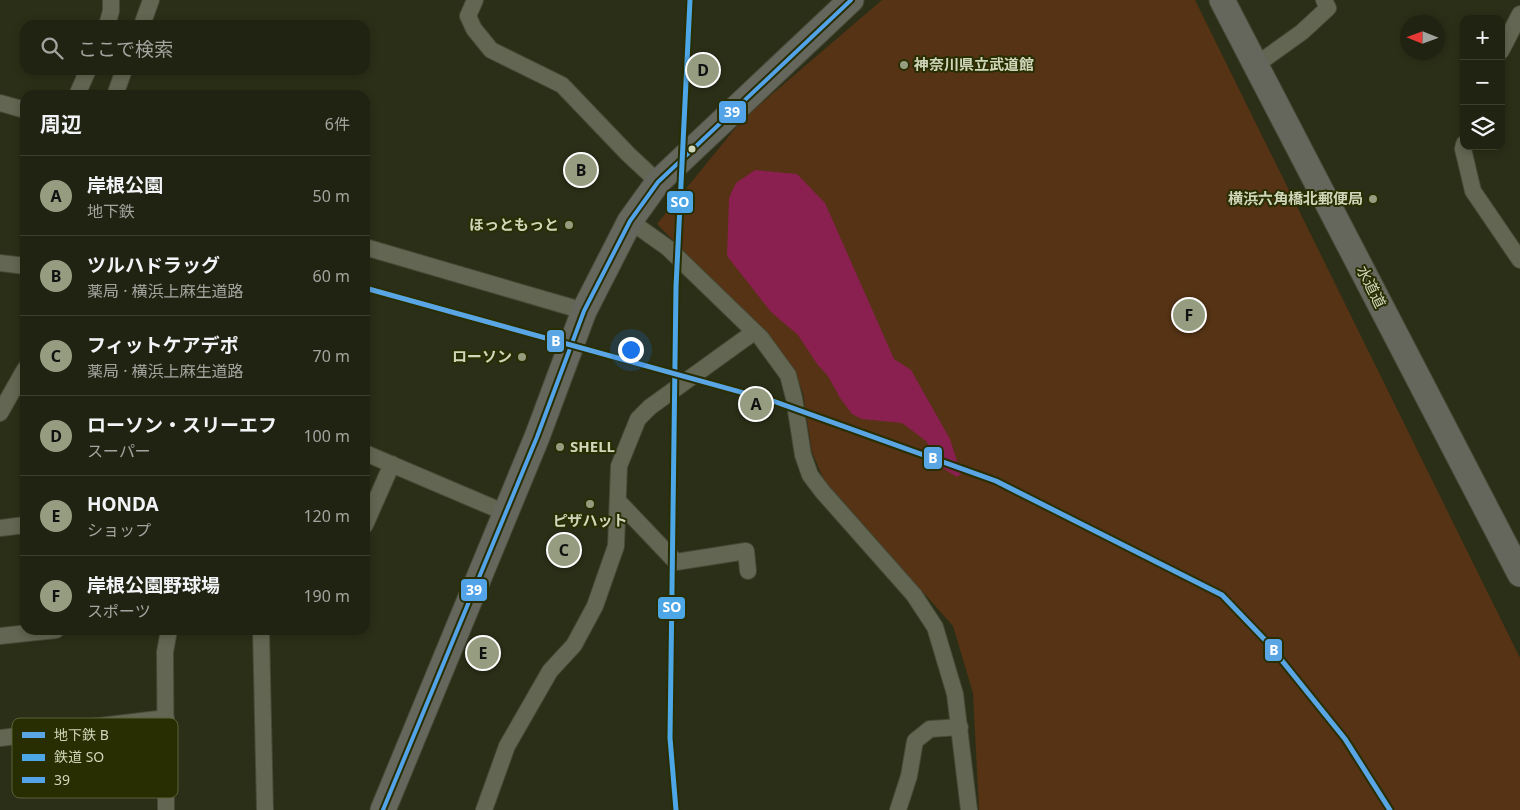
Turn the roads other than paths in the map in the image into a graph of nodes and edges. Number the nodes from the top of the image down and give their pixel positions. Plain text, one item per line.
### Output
1 (111, 0) edge
2 (151, 0) edge
3 (475, 0) edge
4 (851, 0) edge
5 (1324, 0) edge
6 (1225, 1) edge
7 (1520, 14) edge
8 (108, 20) edge
9 (144, 20) edge
10 (1505, 43) edge
11 (1256, 66) junction
12 (86, 75) edge
13 (122, 75) edge
14 (79, 90) edge
15 (117, 90) edge
16 (0, 103) edge
17 (20, 109) edge
18 (1463, 150) edge
19 (658, 182) junction
20 (630, 221) junction
21 (370, 248) edge
22 (1520, 260) edge
23 (0, 263) edge
24 (20, 265) edge
25 (584, 311) junction
26 (754, 332) junction
27 (20, 379) edge
28 (0, 413) edge
29 (370, 454) edge
30 (392, 464) junction
31 (618, 501) junction
32 (506, 513) junction
33 (370, 514) edge
34 (20, 526) edge
35 (0, 528) edge
36 (748, 571) dead end
37 (1520, 574) edge
38 (20, 634) edge
39 (168, 635) edge
40 (261, 635) edge
41 (0, 636) edge
42 (166, 718) edge
43 (960, 727) junction
44 (265, 810) edge
45 (383, 810) edge
46 (484, 810) edge
47 (898, 810) edge
48 (969, 810) edge

1 - 8 street
2 - 9 street
3 - 19 street
4 - 19 main road
5 - 11 street
6 - 11 main road, 水道道
7 - 10 street
11 - 37 main road, 水道道
12 - 14 street
13 - 15 street
16 - 17 street
18 - 22 street
19 - 20 main road
20 - 25 main road
20 - 26 street
21 - 25 street
23 - 24 street
25 - 32 main road
26 - 31 street
26 - 43 street
27 - 28 street
29 - 30 street
30 - 32 street
30 - 33 street
31 - 36 street
31 - 46 street
32 - 45 main road
34 - 35 street
38 - 41 street
39 - 42 street
40 - 44 street
43 - 47 street
43 - 48 street

